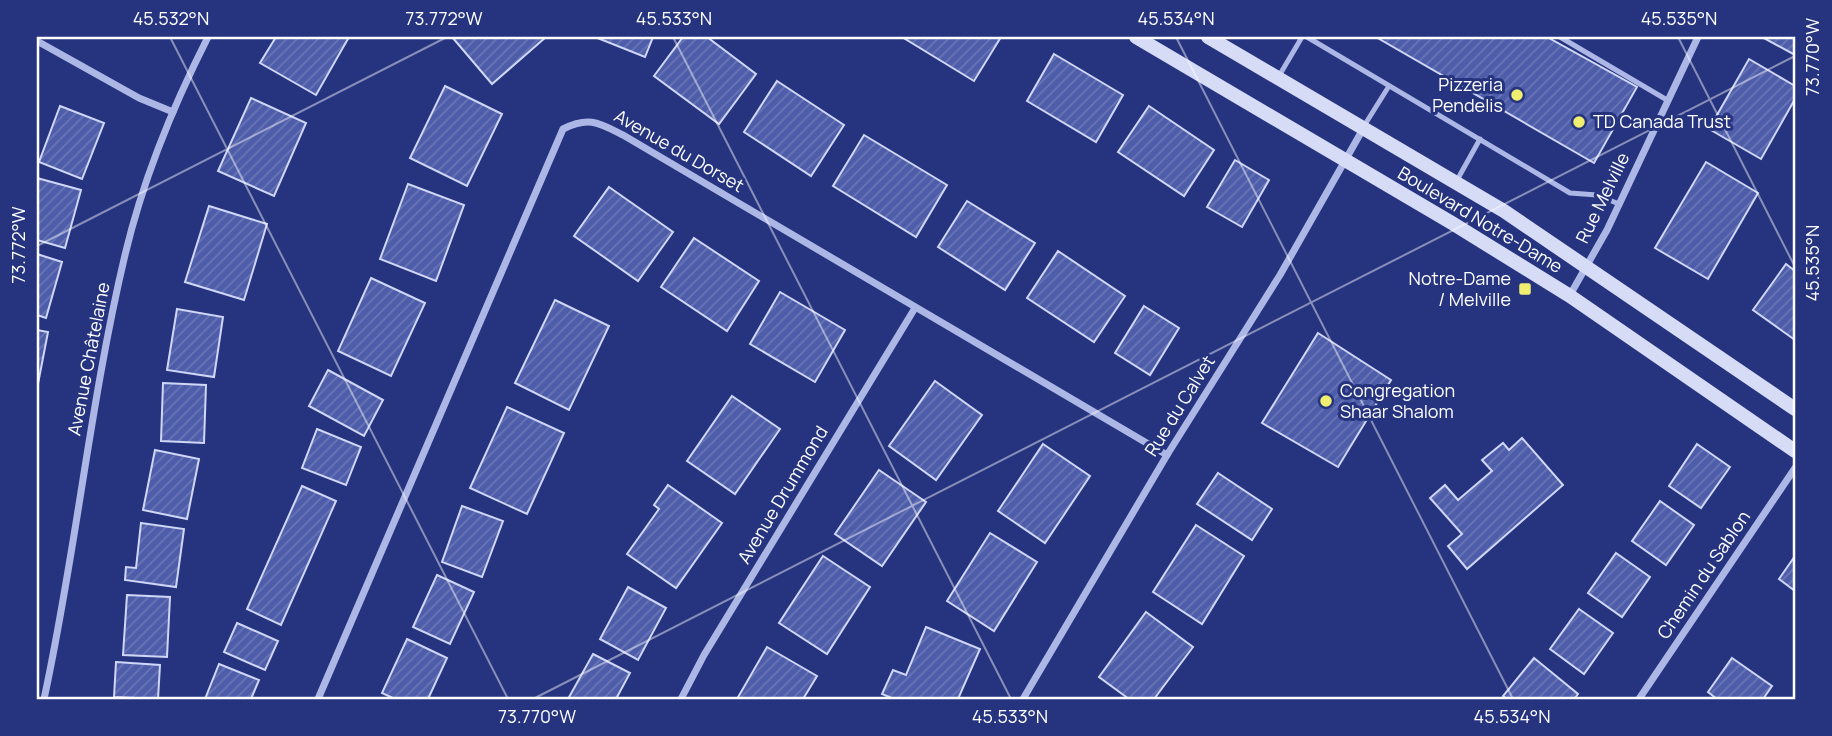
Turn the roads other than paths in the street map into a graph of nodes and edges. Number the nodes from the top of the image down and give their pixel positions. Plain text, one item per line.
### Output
1 (208, 37) edge
2 (1136, 37) edge
3 (1208, 37) edge
4 (1305, 37) edge
5 (1560, 37) edge
6 (1698, 37) edge
7 (37, 41) edge
8 (1224, 41) edge
9 (1278, 78) junction
10 (1390, 86) junction
11 (1667, 100) junction
12 (173, 112) junction
13 (1363, 129) junction
14 (1480, 139) junction
15 (1343, 161) junction
16 (1456, 183) junction
17 (1619, 204) junction
18 (1587, 266) junction
19 (1570, 296) junction
20 (915, 308) junction
21 (1795, 409) edge
22 (1795, 451) edge
23 (1167, 455) junction
24 (1795, 468) edge
25 (44, 699) edge
26 (318, 699) edge
27 (681, 699) edge
28 (1023, 699) edge
29 (1639, 699) edge

1 - 12 street, Avenue Châtelaine
2 - 15 street, Boulevard Notre-Dame
3 - 8 street, Boulevard Notre-Dame
4 - 9 lane
4 - 10 lane
5 - 11 lane
6 - 11 street, Rue Melville
7 - 12 street
8 - 9 street, Boulevard Notre-Dame
9 - 13 street, Boulevard Notre-Dame
10 - 13 lane
10 - 14 lane
11 - 17 street, Rue Melville
12 - 25 street, Avenue Châtelaine
13 - 15 street, Rue du Calvet
13 - 16 street, Boulevard Notre-Dame
14 - 16 lane
14 - 17 lane
15 - 19 street, Boulevard Notre-Dame
15 - 23 street, Rue du Calvet
16 - 18 street, Boulevard Notre-Dame
17 - 18 street, Rue Melville
18 - 19 street, Rue Melville
18 - 21 street, Boulevard Notre-Dame
19 - 22 street, Boulevard Notre-Dame
20 - 23 street, Avenue du Dorset
20 - 26 street, Avenue du Dorset
20 - 27 street, Avenue Drummond
23 - 28 street, Rue du Calvet
24 - 29 street, Chemin du Sablon

